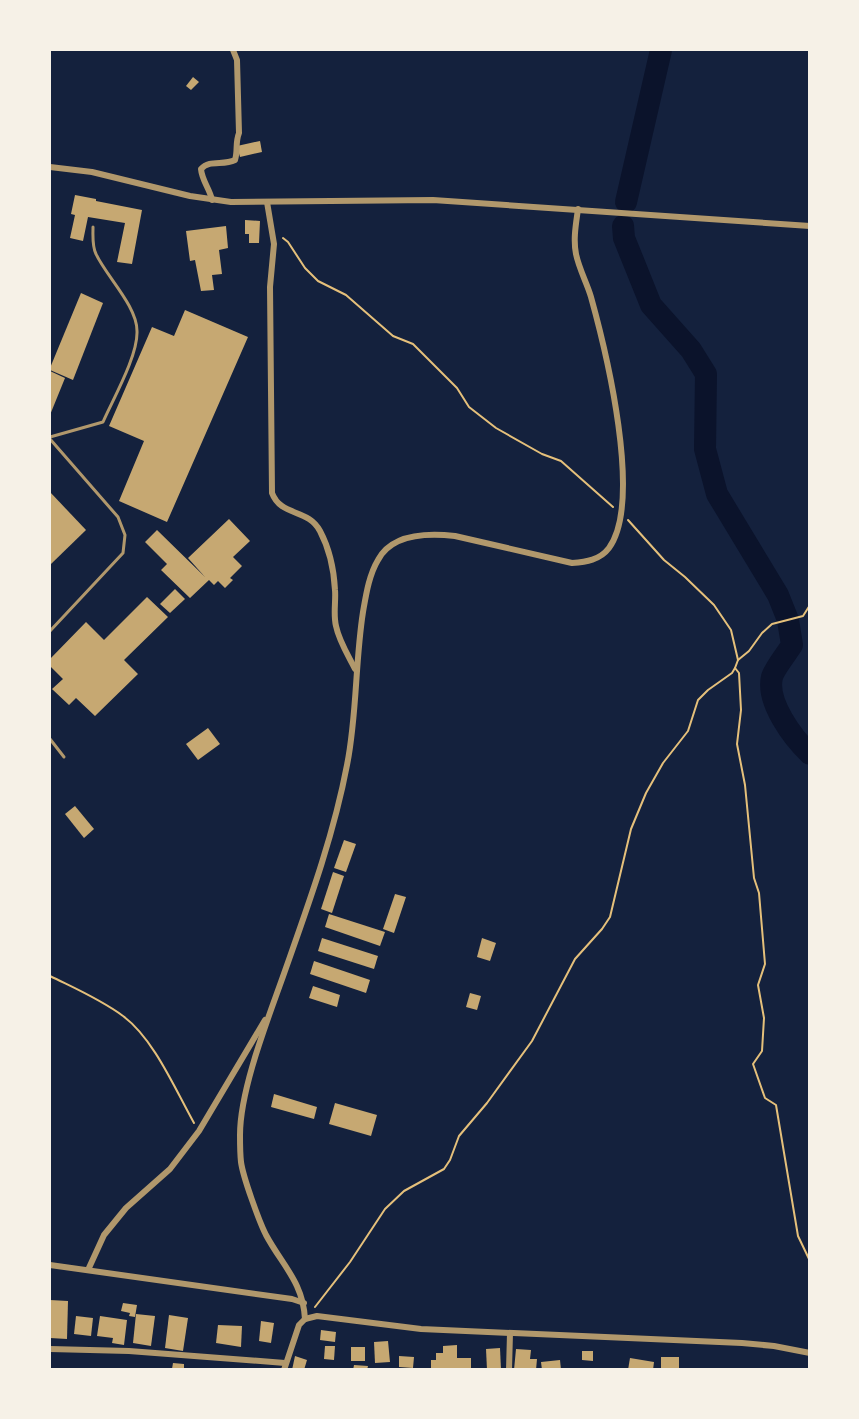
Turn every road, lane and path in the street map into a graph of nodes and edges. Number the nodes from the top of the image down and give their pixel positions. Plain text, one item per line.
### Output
1 (233, 50) edge
2 (50, 167) edge
3 (212, 200) junction
4 (267, 202) junction
5 (578, 208) junction
6 (810, 226) edge
7 (93, 227) dead end
8 (272, 233) junction
9 (50, 438) edge
10 (621, 512) junction
11 (810, 605) edge
12 (50, 631) edge
13 (738, 660) junction
14 (735, 668) junction
15 (356, 670) junction
16 (50, 739) edge
17 (64, 757) dead end
18 (50, 976) edge
19 (270, 1011) junction
20 (199, 1131) junction
21 (810, 1261) edge
22 (50, 1265) edge
23 (88, 1270) junction
24 (304, 1303) junction
25 (305, 1319) junction
26 (510, 1333) junction
27 (50, 1349) edge
28 (810, 1353) edge
29 (285, 1366) edge
30 (509, 1370) edge

1 - 3 street
2 - 3 street
3 - 4 street
4 - 5 street
4 - 8 street
5 - 6 street
5 - 10 street
7 - 9 lane
8 - 10 path
8 - 15 street
9 - 12 lane
10 - 13 path
10 - 15 street
11 - 13 path
13 - 14 path
14 - 21 path
14 - 25 path
15 - 19 street
16 - 17 lane
18 - 20 path
19 - 20 street
19 - 24 street
20 - 23 street
22 - 23 street
23 - 24 street
24 - 25 street
25 - 26 street
25 - 29 street
26 - 28 street
26 - 30 street
27 - 29 street

